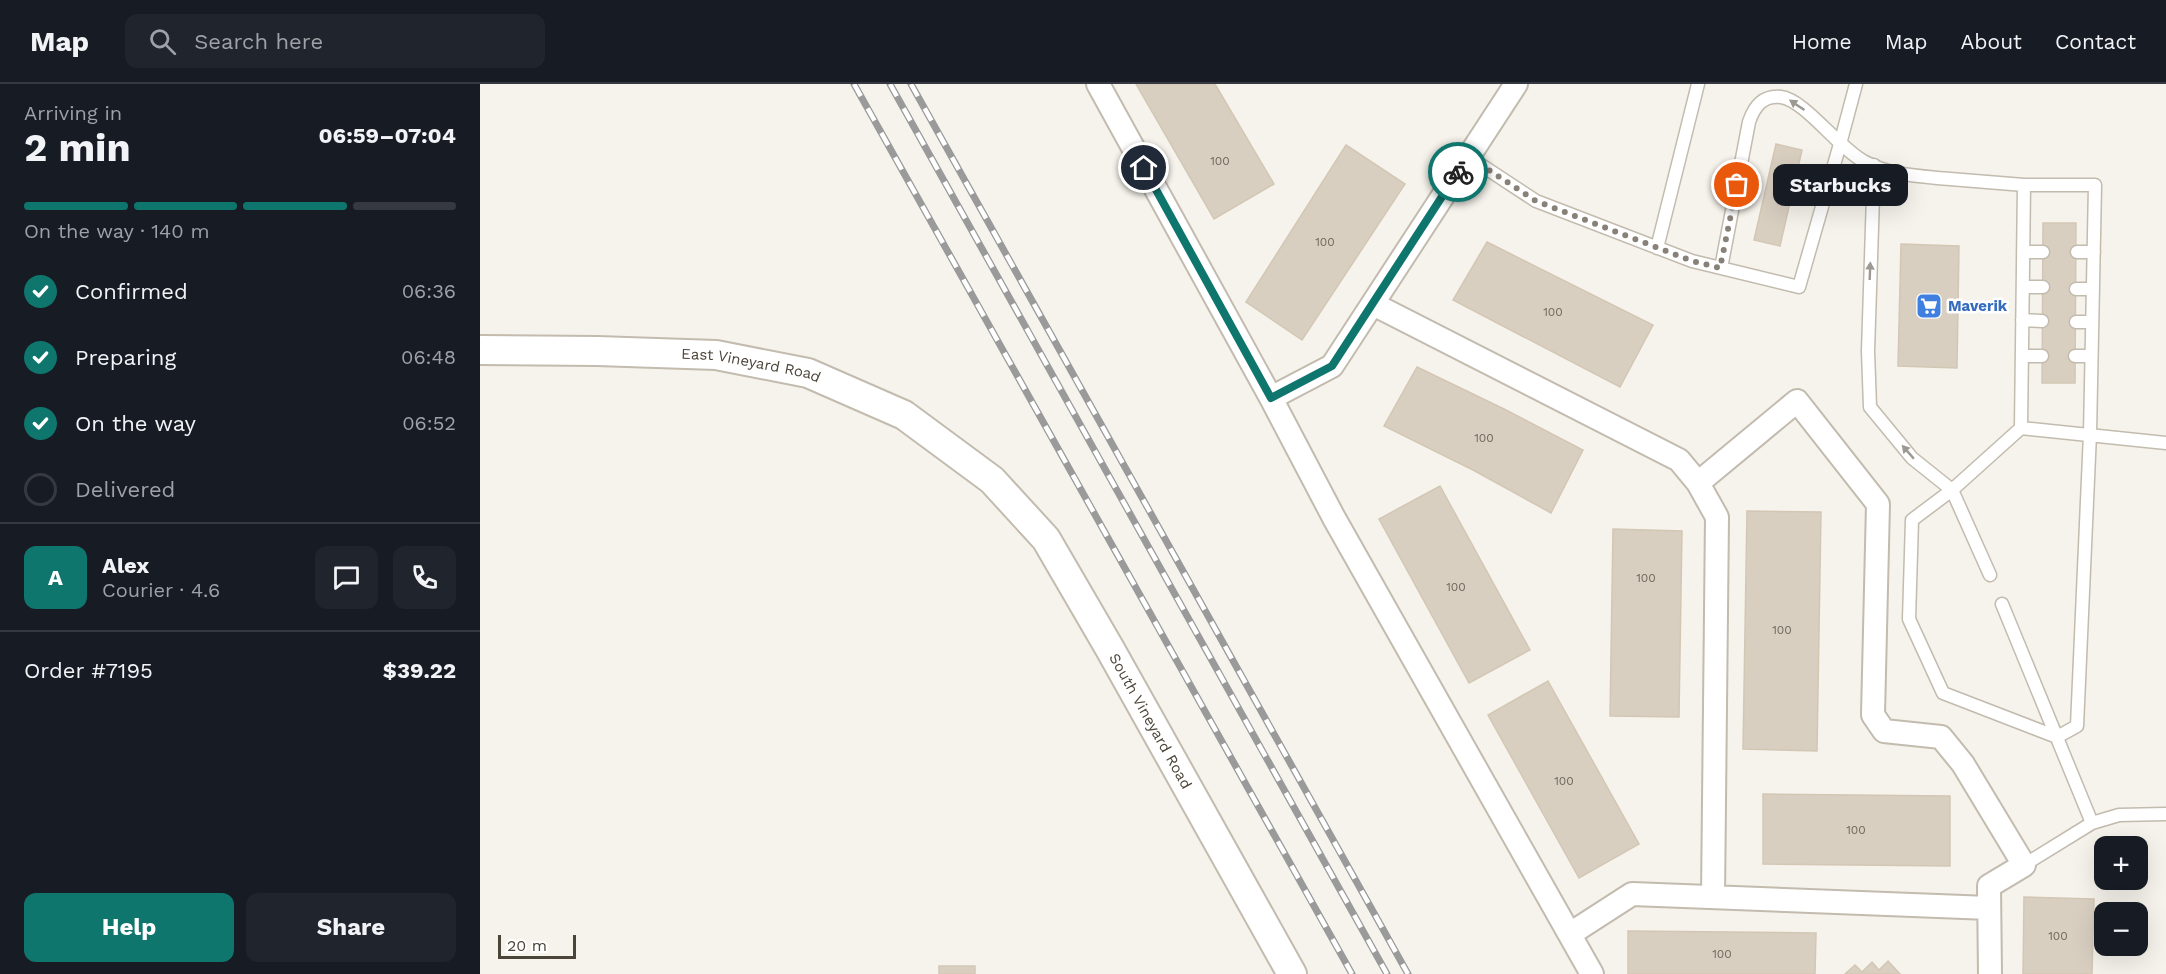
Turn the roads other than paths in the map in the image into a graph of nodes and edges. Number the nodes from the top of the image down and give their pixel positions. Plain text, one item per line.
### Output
1 (1098, 84) edge
2 (1516, 84) edge
3 (1698, 84) edge
4 (1856, 84) edge
5 (1840, 144) junction
6 (1469, 157) junction
7 (1874, 165) junction
8 (2024, 185) junction
9 (1657, 248) junction
10 (2023, 252) junction
11 (2043, 252) dead end
12 (2077, 252) dead end
13 (2094, 252) junction
14 (1720, 268) junction
15 (2043, 287) dead end
16 (2023, 288) junction
17 (2076, 289) dead end
18 (2093, 289) junction
19 (1373, 304) junction
20 (2022, 320) junction
21 (2042, 321) dead end
22 (2076, 322) dead end
23 (2092, 322) junction
24 (480, 350) edge
25 (2022, 356) junction
26 (2042, 356) dead end
27 (2075, 356) dead end
28 (2091, 356) junction
29 (1271, 398) junction
30 (2021, 428) junction
31 (2090, 435) junction
32 (2166, 443) edge
33 (992, 480) joint
34 (1698, 483) junction
35 (1952, 490) junction
36 (1990, 575) dead end
37 (2002, 604) dead end
38 (2057, 737) junction
39 (2166, 814) edge
40 (2092, 823) junction
41 (2024, 865) junction
42 (1713, 897) junction
43 (1989, 908) junction
44 (1570, 934) junction
45 (1292, 974) edge
46 (1592, 974) edge
47 (1990, 974) edge

1 - 29 street
2 - 6 street
3 - 9 lane
4 - 5 lane
5 - 7 lane
5 - 14 lane
5 -> 14 lane
6 - 9 lane
6 - 19 street
7 - 8 lane
35 -> 7 lane
8 - 10 lane
8 - 13 lane
9 - 14 lane
10 - 11 lane
10 - 16 lane
12 - 13 lane
13 - 18 lane
15 - 16 lane
16 - 20 lane
17 - 18 lane
18 - 23 lane
19 - 29 street
19 - 34 street
20 - 21 lane
20 - 25 lane
22 - 23 lane
23 - 28 lane
24 - 33 street, East Vineyard Road
25 - 26 lane
25 - 30 lane
27 - 28 lane
28 - 31 lane
29 - 44 street
30 - 31 lane
30 - 35 lane
31 - 32 lane
31 - 38 lane
33 - 45 street, South Vineyard Road
34 - 41 street
34 - 42 street
35 - 36 lane
35 - 38 lane
37 - 38 lane
38 - 40 lane
39 - 40 lane
40 - 41 lane
41 - 43 street
42 - 43 street
42 - 44 street
43 - 47 street
44 - 46 street

